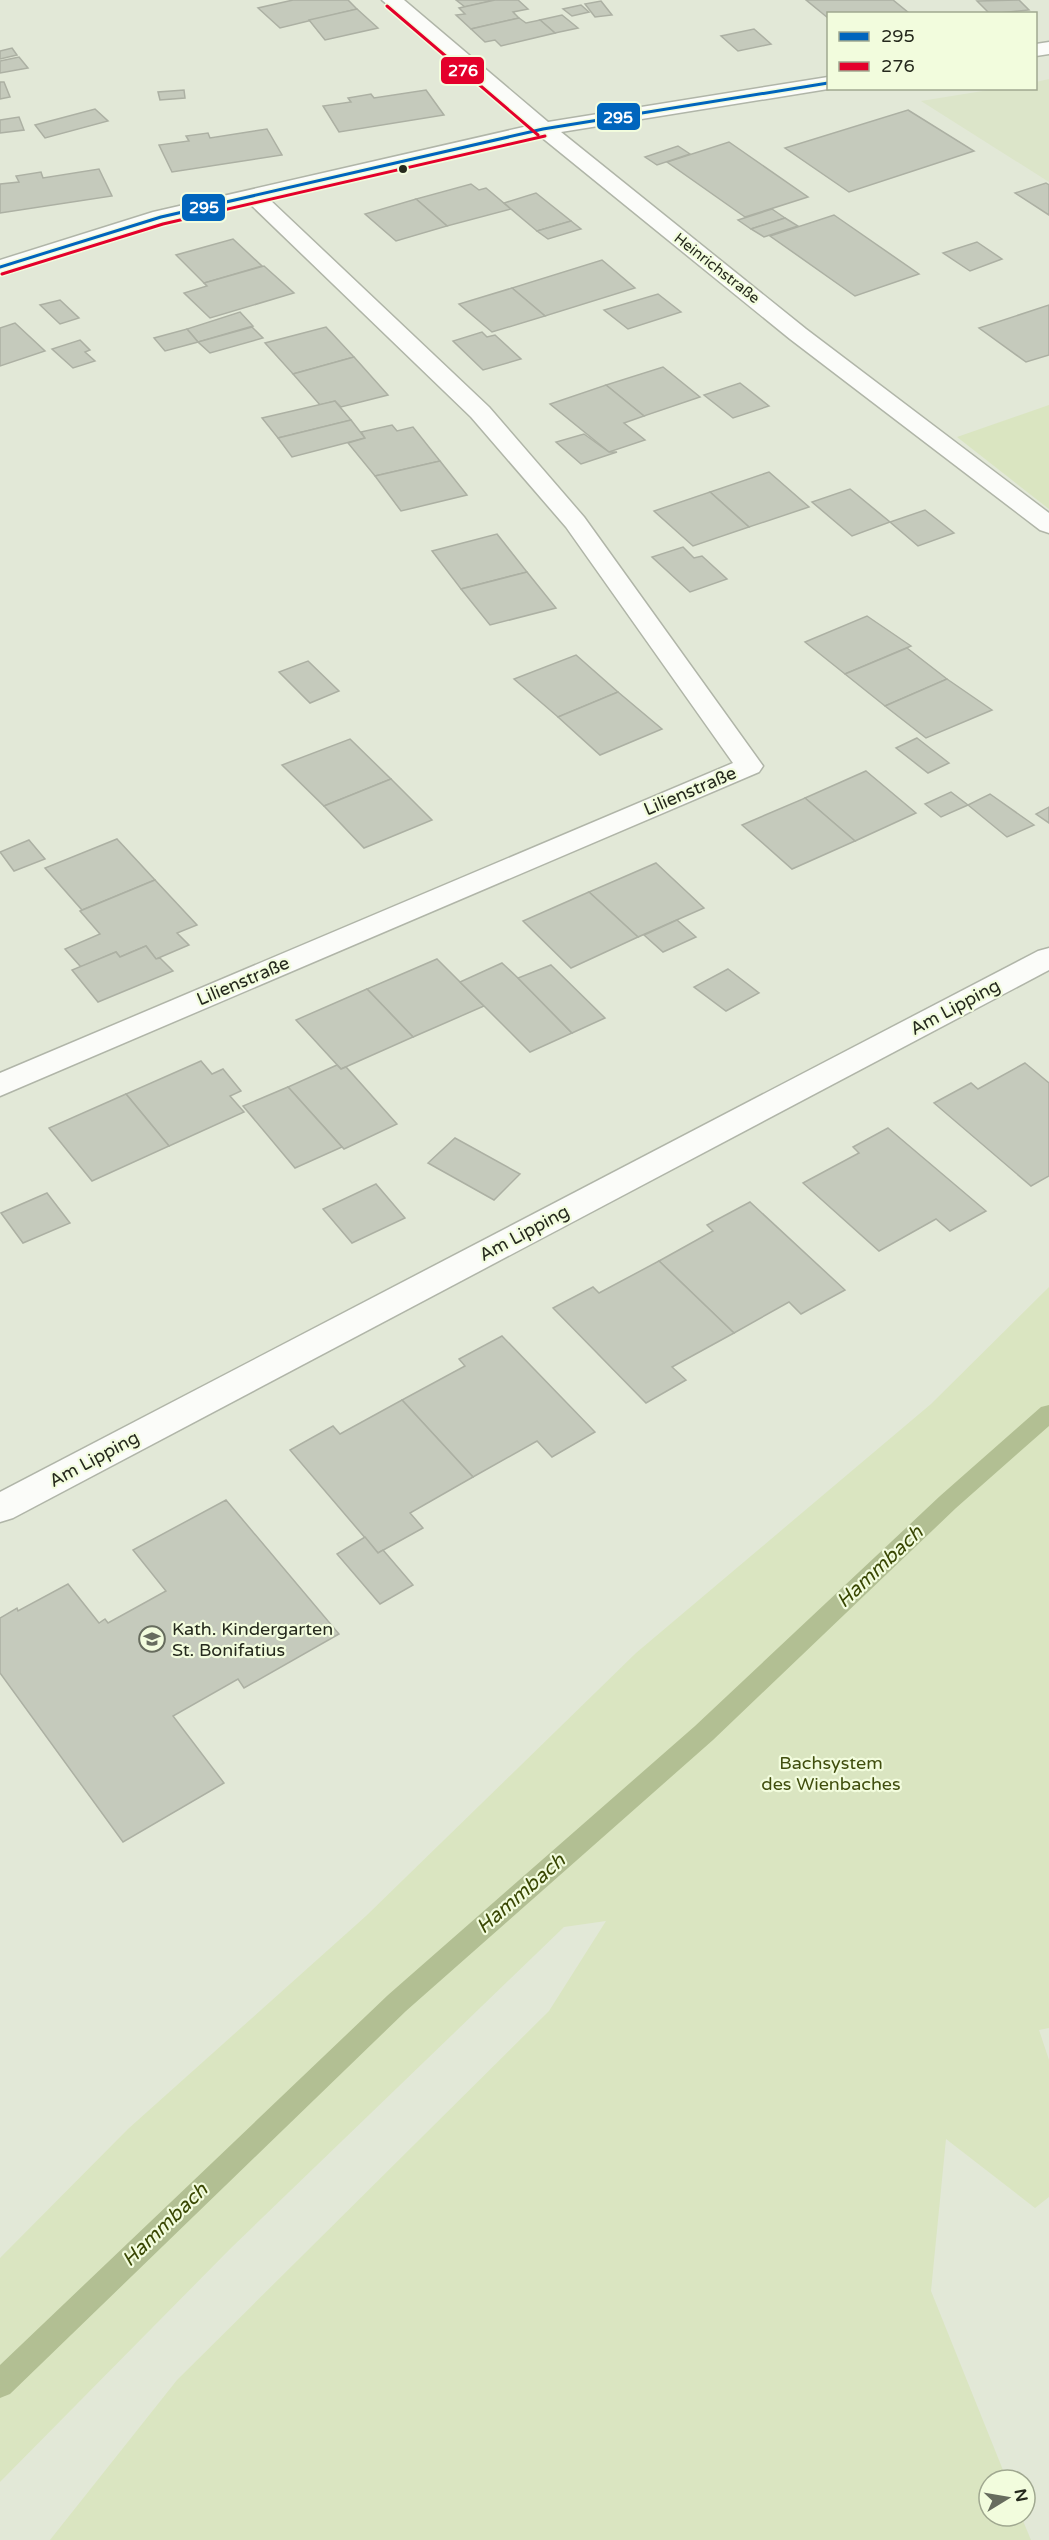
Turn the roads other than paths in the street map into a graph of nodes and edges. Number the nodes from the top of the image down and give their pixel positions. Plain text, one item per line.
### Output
1 (392, 0) edge
2 (827, 83) edge
3 (543, 129) junction
4 (254, 196) junction
5 (0, 267) edge
6 (1049, 525) edge
7 (1049, 958) edge
8 (0, 1085) edge
9 (0, 1508) edge

1 - 3 street, Heinrichstraße
2 - 3 street
3 - 4 street
3 - 6 street, Heinrichstraße
4 - 5 street
4 - 8 street, Lilienstraße
7 - 9 street, Am Lipping

